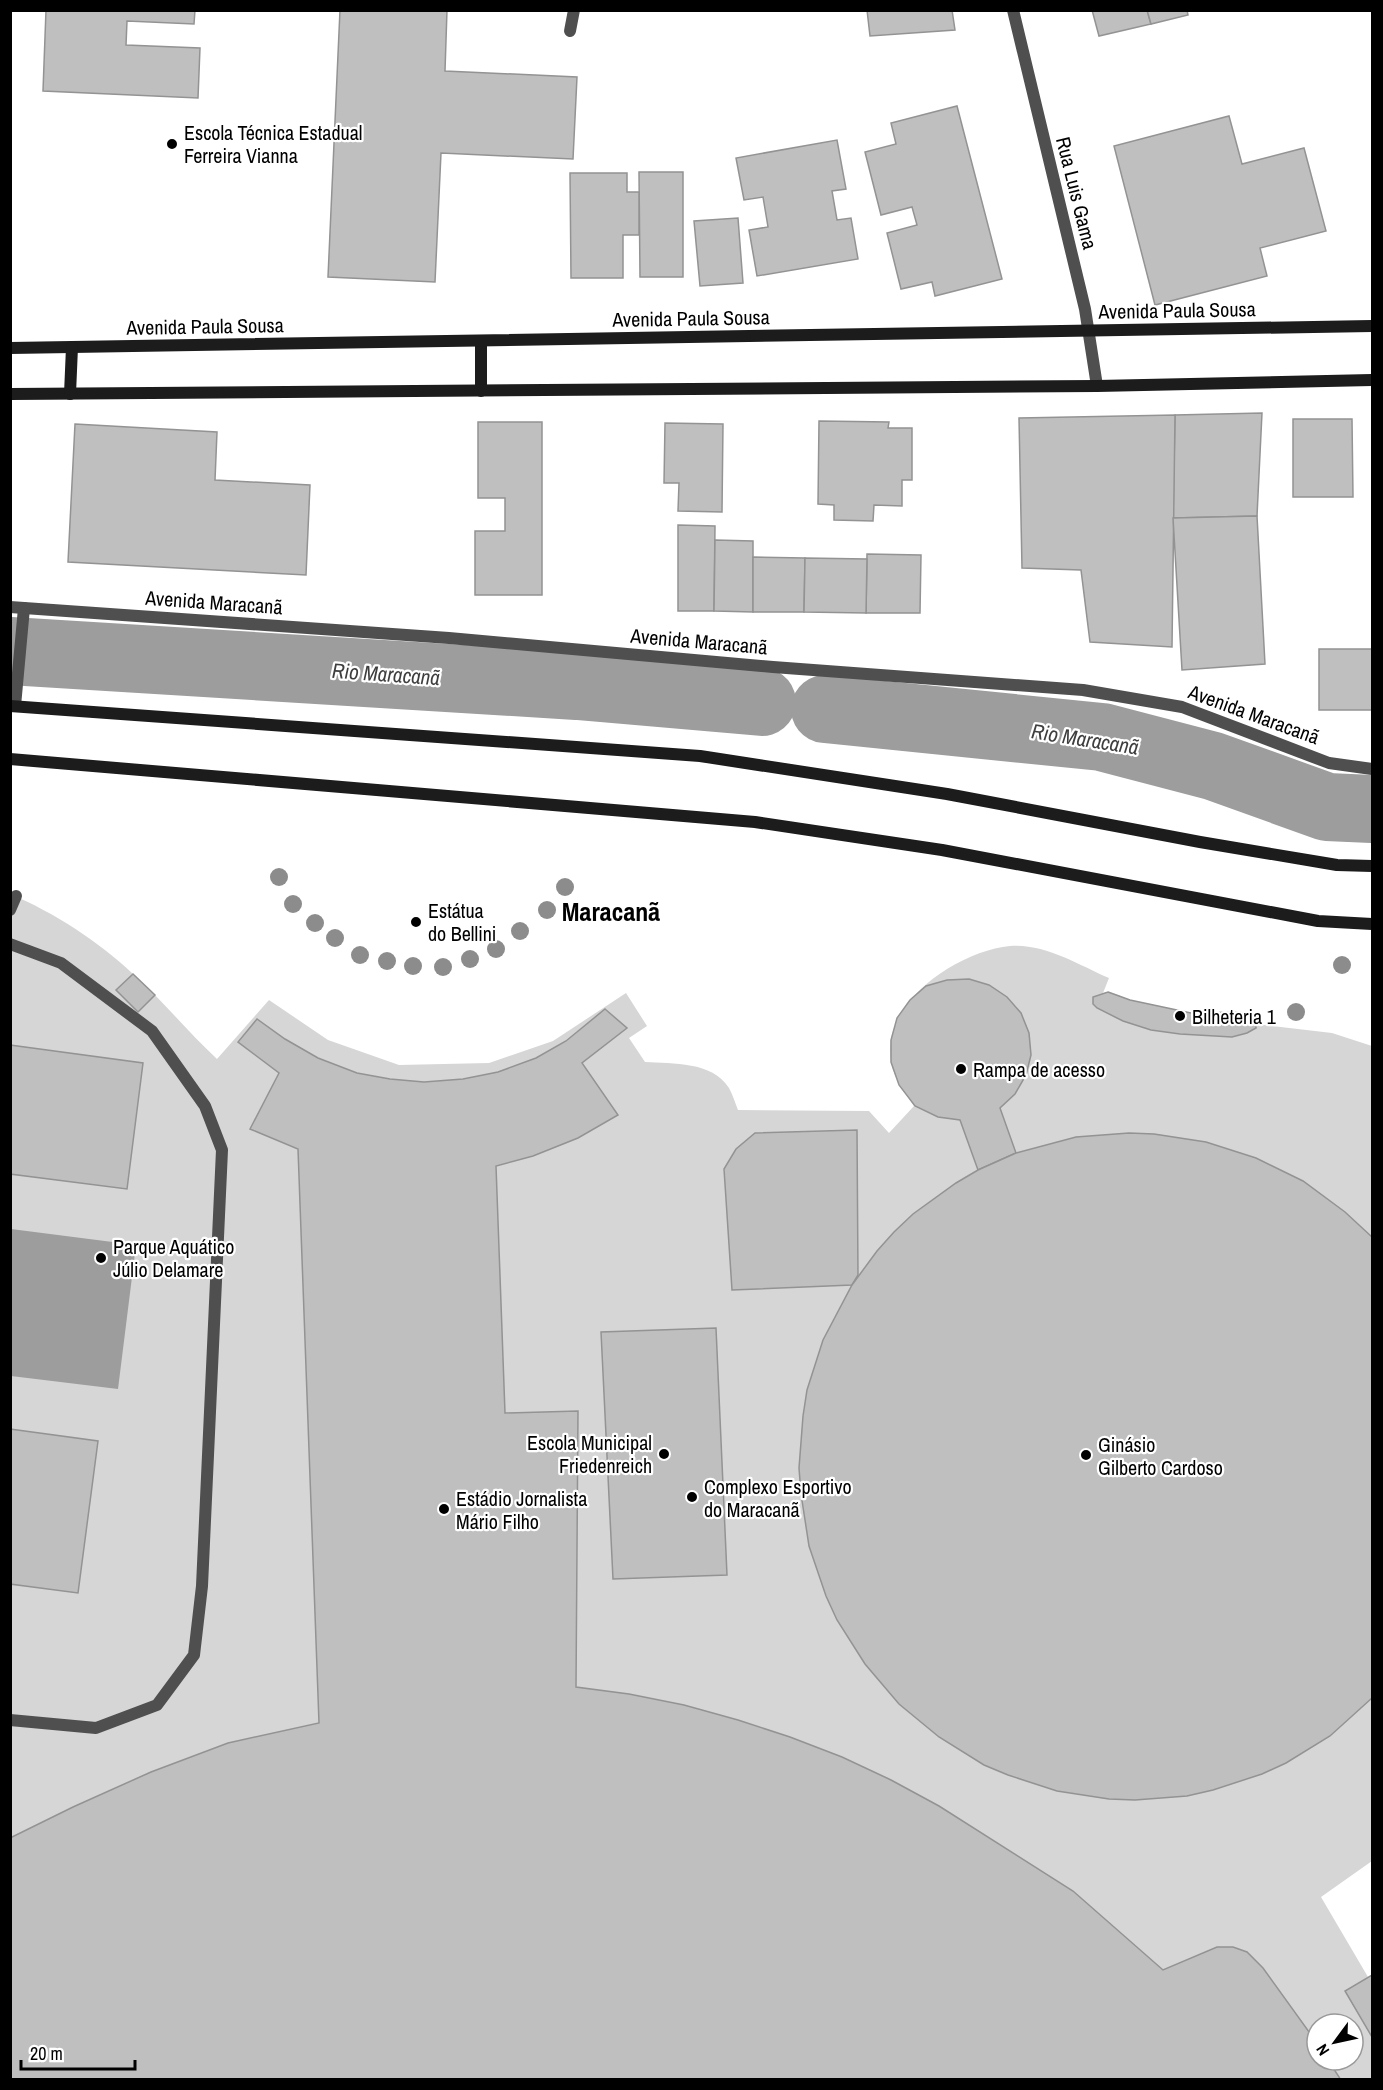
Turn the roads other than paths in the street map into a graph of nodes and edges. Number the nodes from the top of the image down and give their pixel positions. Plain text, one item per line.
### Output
1 (574, 10) edge
2 (1012, 10) edge
3 (570, 31) dead end
4 (1372, 326) edge
5 (1089, 331) junction
6 (481, 341) junction
7 (72, 347) junction
8 (10, 348) edge
9 (1372, 380) edge
10 (1097, 386) junction
11 (482, 391) junction
12 (10, 394) edge
13 (70, 394) junction
14 (10, 607) edge
15 (24, 608) junction
16 (13, 706) edge
17 (10, 759) edge
18 (1372, 769) edge
19 (1372, 866) edge
20 (16, 896) dead end
21 (10, 910) edge
22 (1372, 924) edge
23 (10, 944) edge
24 (10, 1720) edge

1 - 3 street
2 - 5 street, Rua Luis Gama
4 - 5 street, Avenida Paula Sousa
5 - 6 street, Avenida Paula Sousa
5 - 10 street, Rua Luis Gama
6 - 7 street, Avenida Paula Sousa
6 - 11 street
7 - 8 street, Avenida Paula Sousa
7 - 13 street
9 - 10 street
10 - 11 street
11 - 13 street
12 - 13 street
14 - 15 street, Avenida Maracanã
15 - 16 street
15 - 18 street, Avenida Maracanã
16 - 19 street
17 - 22 street
20 - 21 street
23 - 24 street

